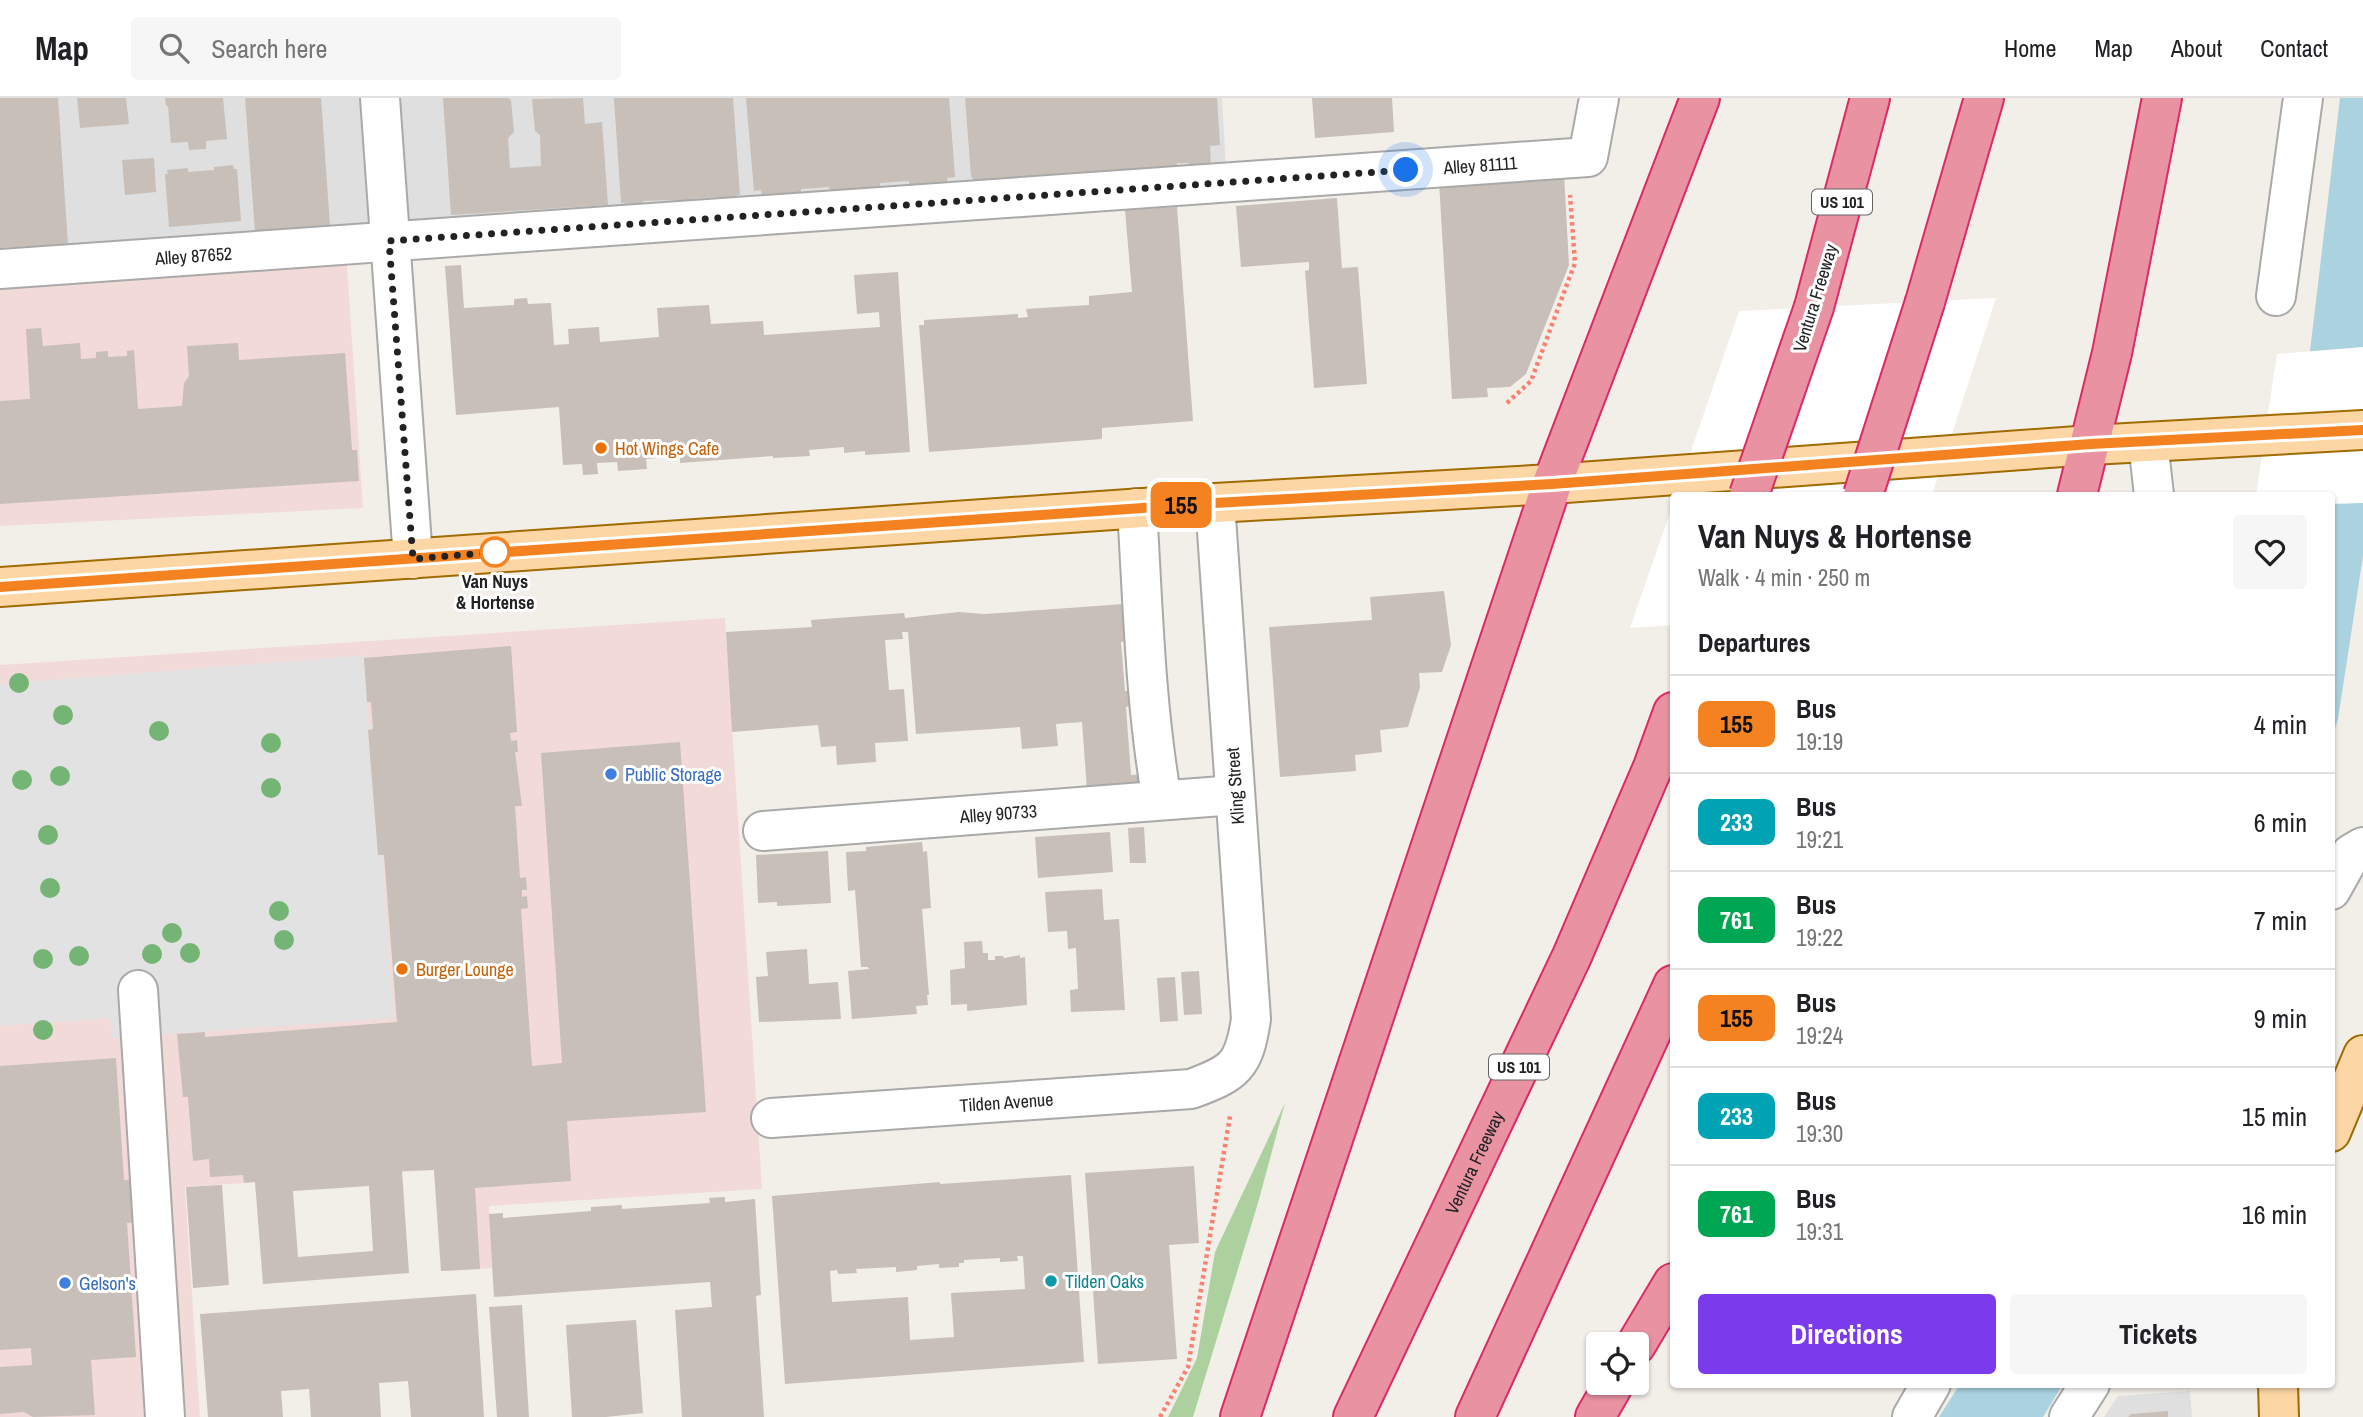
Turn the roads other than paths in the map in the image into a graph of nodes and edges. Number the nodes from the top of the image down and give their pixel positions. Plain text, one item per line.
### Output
1 (380, 98) edge
2 (1599, 98) edge
3 (1700, 98) edge
4 (1870, 98) edge
5 (1984, 98) edge
6 (2162, 98) edge
7 (2303, 98) edge
8 (389, 241) junction
9 (0, 269) edge
10 (2276, 296) dead end
11 (2363, 430) edge
12 (2148, 442) junction
13 (2091, 444) junction
14 (1552, 484) junction
15 (1750, 492) edge
16 (1864, 492) edge
17 (2078, 492) edge
18 (2154, 492) edge
19 (1215, 503) junction
20 (1137, 508) junction
21 (413, 559) junction
22 (0, 587) edge
23 (1670, 720) edge
24 (1235, 795) junction
25 (1162, 800) junction
26 (763, 831) dead end
27 (2363, 847) edge
28 (2335, 883) edge
29 (138, 990) dead end
30 (1670, 992) edge
31 (2363, 1055) edge
32 (1236, 1067) joint
33 (771, 1118) dead end
34 (2335, 1122) edge
35 (1670, 1288) edge
36 (1644, 1332) edge
37 (1929, 1388) edge
38 (2087, 1388) edge
39 (2278, 1388) edge
40 (1608, 1395) edge
41 (165, 1417) edge
42 (1240, 1417) edge
43 (1353, 1417) edge
44 (1475, 1417) edge
45 (1595, 1417) edge
46 (1912, 1417) edge
47 (2069, 1417) edge
48 (2279, 1417) edge

1 - 8 street
2 - 8 street, Alley 81111
3 - 14 highway
4 - 15 highway, Ventura Freeway / US 101, bridge
5 - 16 highway, bridge
6 - 13 highway
7 - 10 street
8 - 9 street, Alley 87652
8 - 21 street
11 - 12 main road
12 - 13 main road
12 - 18 street
13 - 14 main road
13 - 17 highway
14 - 19 main road
14 - 42 highway
19 - 20 main road
19 - 24 street, Kling Street
20 - 21 main road
20 - 25 street
21 - 22 main road
23 - 43 highway, Ventura Freeway / US 101
24 - 25 street, Alley 90733
24 - 32 street, Kling Street
25 - 26 street, Alley 90733
27 - 28 street
29 - 41 street
30 - 44 highway
31 - 34 main road
32 - 33 street, Tilden Avenue
35 - 36 highway
37 - 46 street
38 - 47 street
39 - 48 main road
40 - 45 highway

